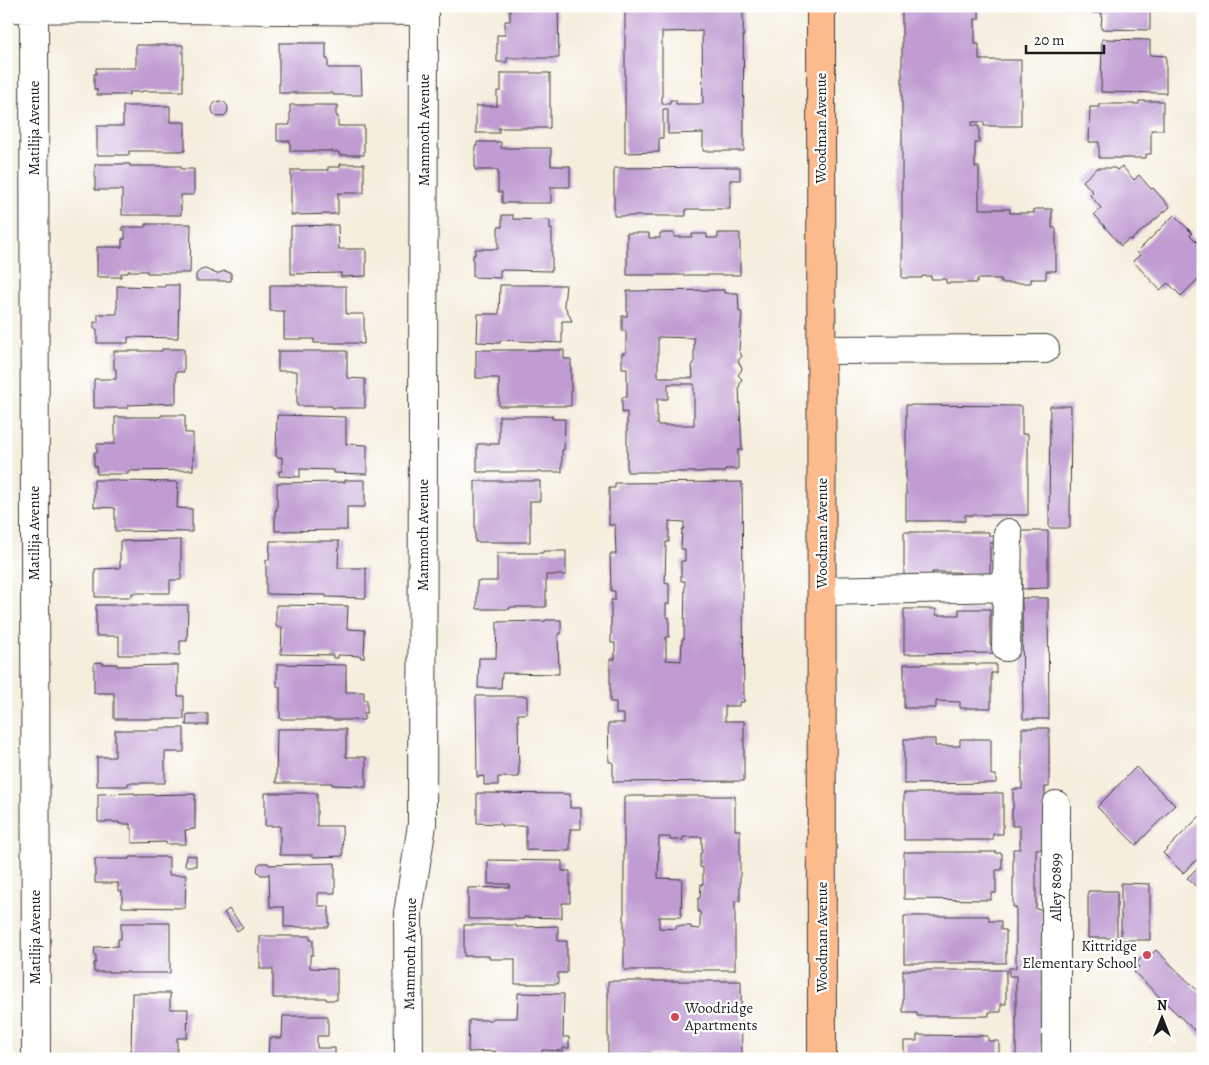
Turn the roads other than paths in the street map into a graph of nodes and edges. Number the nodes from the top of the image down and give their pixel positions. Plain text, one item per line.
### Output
1 (821, 6) edge
2 (34, 7) edge
3 (6, 8) edge
4 (1045, 349) dead end
5 (822, 350) junction
6 (1008, 533) dead end
7 (1007, 587) junction
8 (822, 591) junction
9 (1006, 647) dead end
10 (1056, 805) dead end
11 (36, 1059) edge
12 (410, 1059) edge
13 (822, 1059) edge
14 (1056, 1059) edge

1 - 5 main road, Woodman Avenue
2 - 3 street
2 - 11 street, Matilija Avenue
2 - 12 street, Mammoth Avenue
4 - 5 street
5 - 8 main road, Woodman Avenue
6 - 7 street
7 - 8 street
7 - 9 street
8 - 13 main road, Woodman Avenue
10 - 14 street, Alley 80899

